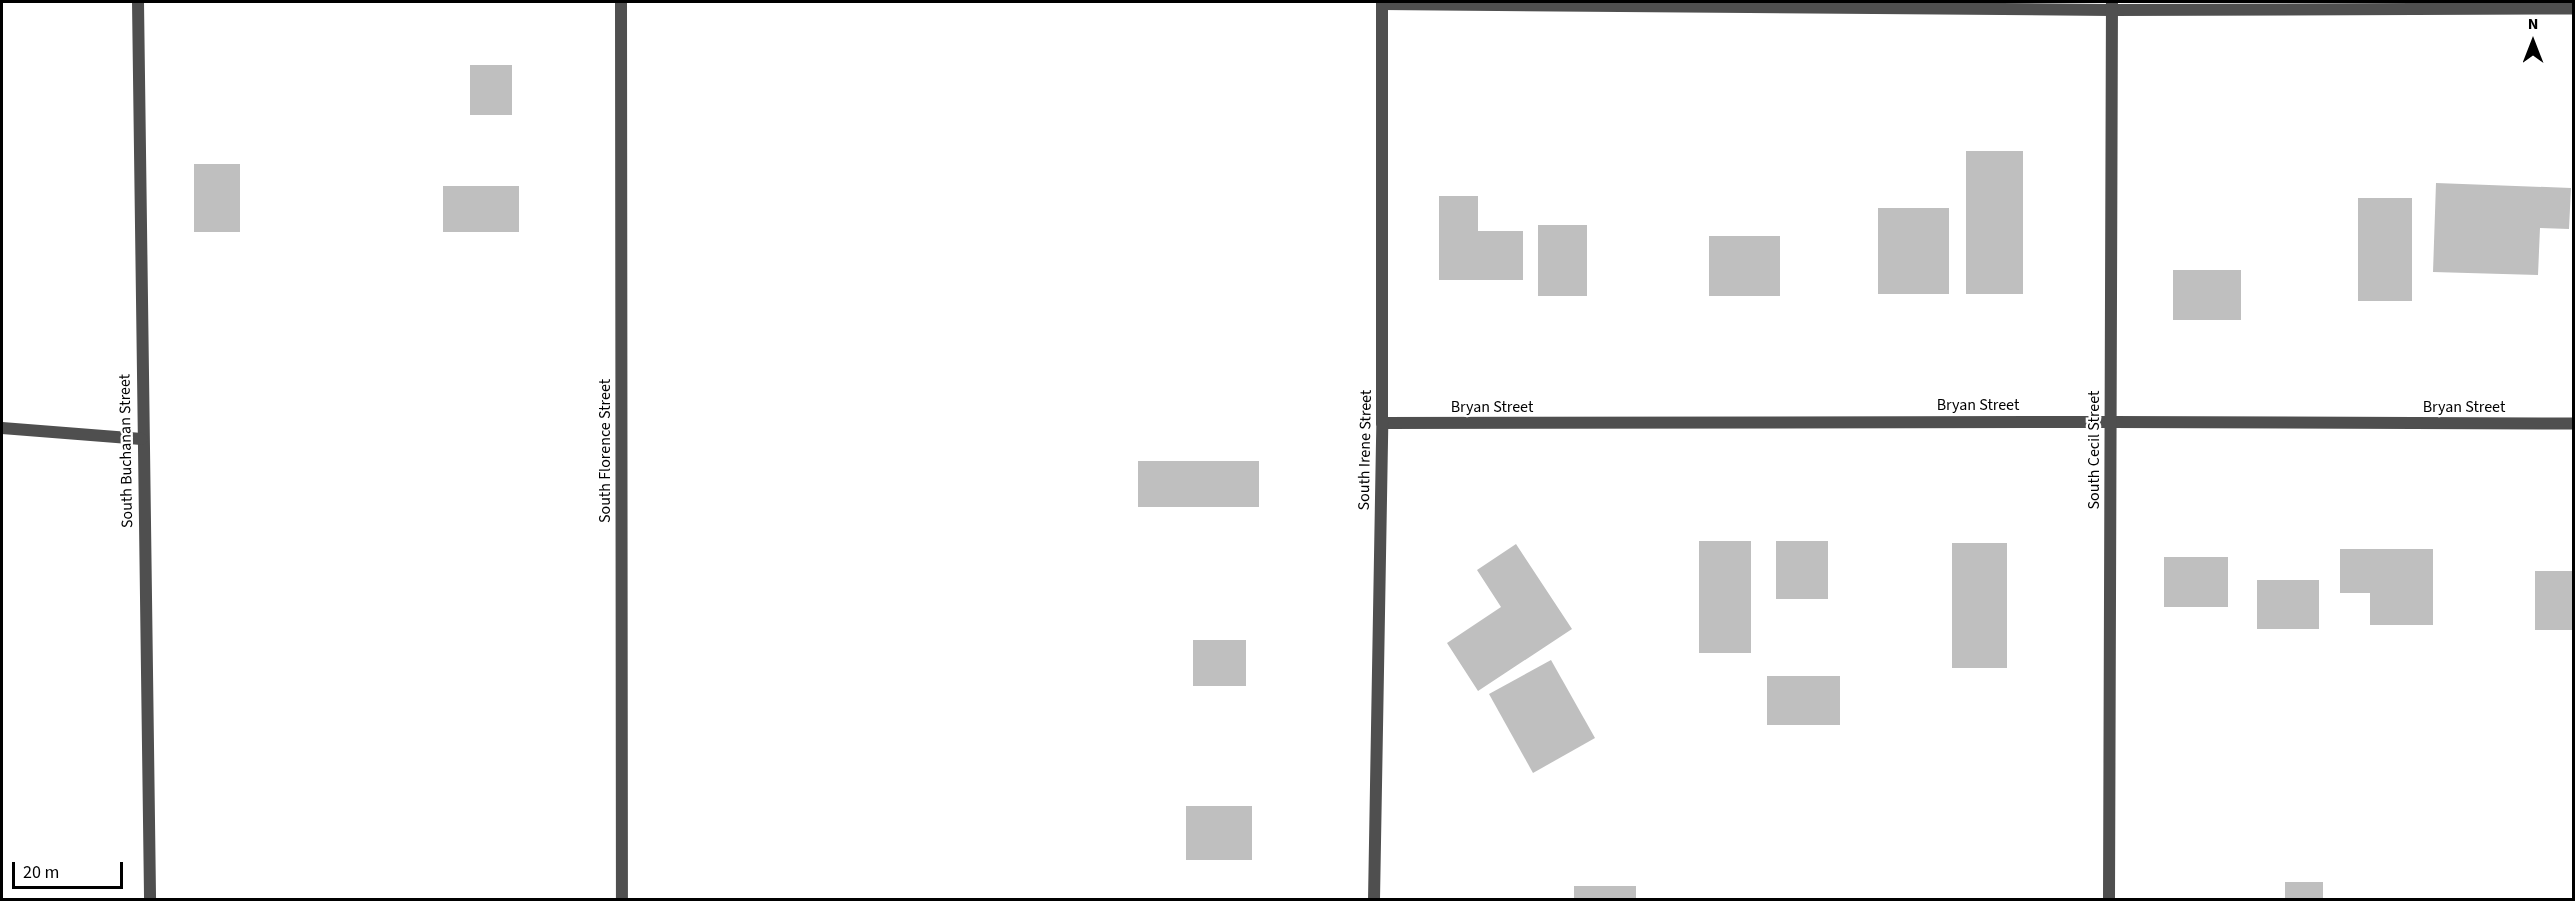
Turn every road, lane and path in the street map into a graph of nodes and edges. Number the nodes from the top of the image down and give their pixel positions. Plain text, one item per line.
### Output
1 (138, 2) edge
2 (621, 2) edge
3 (1382, 3) edge
4 (2112, 6) edge
5 (2574, 8) edge
6 (2111, 422) junction
7 (1382, 423) junction
8 (2574, 424) edge
9 (2, 428) edge
10 (142, 439) junction
11 (150, 900) edge
12 (622, 900) edge
13 (1374, 900) edge
14 (2109, 900) edge

1 - 10 street, South Buchanan Street
2 - 12 street, South Florence Street
3 - 4 street
3 - 7 street, South Irene Street
4 - 5 street
4 - 6 street, South Cecil Street
6 - 7 street, Bryan Street
6 - 8 street, Bryan Street
6 - 14 street, South Cecil Street
7 - 13 street, South Irene Street
9 - 10 street
10 - 11 street, South Buchanan Street

